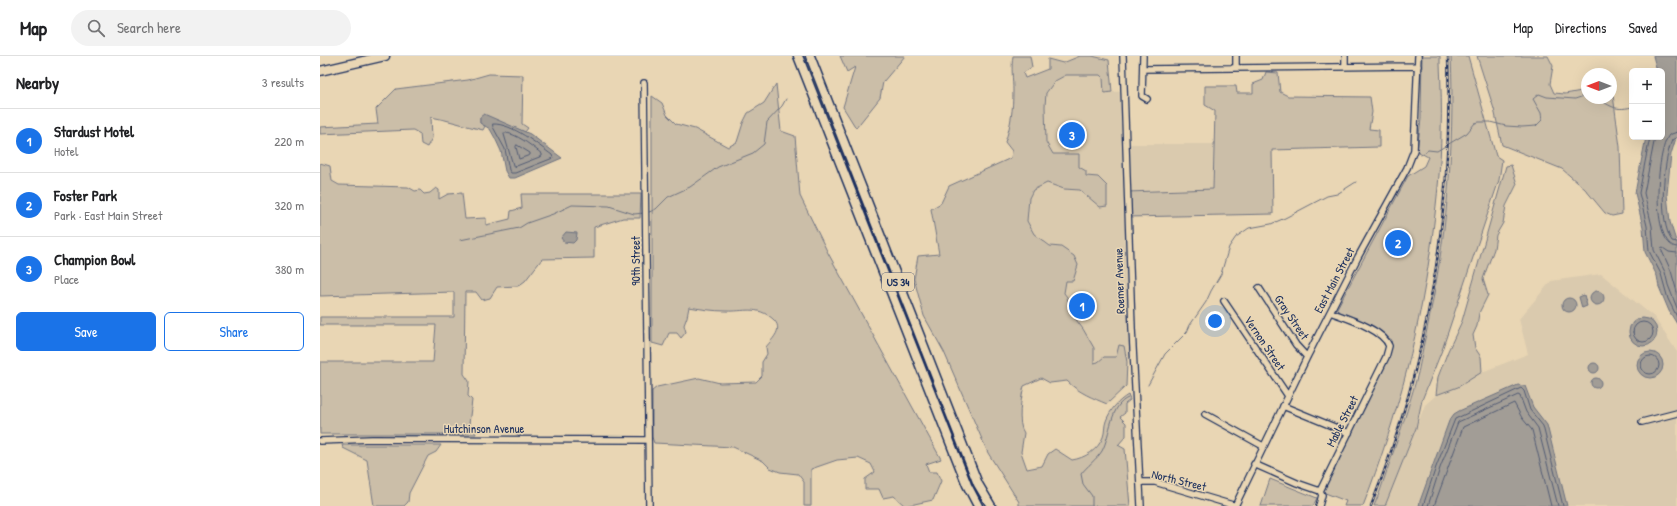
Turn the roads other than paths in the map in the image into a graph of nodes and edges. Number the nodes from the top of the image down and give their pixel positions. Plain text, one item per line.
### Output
1 (385, 56) edge
2 (798, 56) edge
3 (810, 56) edge
4 (1122, 56) edge
5 (1143, 56) edge
6 (1236, 56) edge
7 (1345, 56) edge
8 (1418, 56) edge
9 (1346, 66) junction
10 (1418, 66) junction
11 (1236, 68) junction
12 (1143, 69) junction
13 (320, 71) edge
14 (644, 83) dead end
15 (1147, 99) dead end
16 (1259, 288) dead end
17 (1224, 301) dead end
18 (1330, 312) junction
19 (1307, 357) junction
20 (1288, 396) junction
21 (1283, 406) junction
22 (1677, 413) edge
23 (1205, 414) dead end
24 (1642, 422) dead end
25 (1349, 433) junction
26 (648, 440) junction
27 (320, 441) edge
28 (1263, 446) junction
29 (1254, 464) junction
30 (1140, 482) junction
31 (1320, 491) junction
32 (649, 506) edge
33 (978, 506) edge
34 (991, 506) edge
35 (1141, 506) edge
36 (1235, 506) edge
37 (1318, 506) edge

1 - 13 highway
2 - 33 highway, US 34
3 - 34 highway, US 34
4 - 30 street, Roemer Avenue
5 - 12 street
6 - 11 street
7 - 9 street
8 - 10 street, East Main Street
9 - 10 street
9 - 11 street
10 - 18 street, East Main Street
11 - 12 street
12 - 15 street
14 - 26 street, 90th Street
16 - 19 street, Gray Street
17 - 20 street, Vernon Street
18 - 19 street, East Main Street
18 - 25 street, Mable Street
19 - 20 street, East Main Street
20 - 21 street, East Main Street
21 - 25 street
21 - 28 street, East Main Street
22 - 24 street
23 - 28 street
25 - 31 street, Mable Street
26 - 27 street, Hutchinson Avenue
26 - 32 street, 90th Street
28 - 29 street, East Main Street
29 - 31 street
29 - 36 street, East Main Street
30 - 35 street, Roemer Avenue
30 - 36 street, North Street
31 - 37 street, Mable Street

